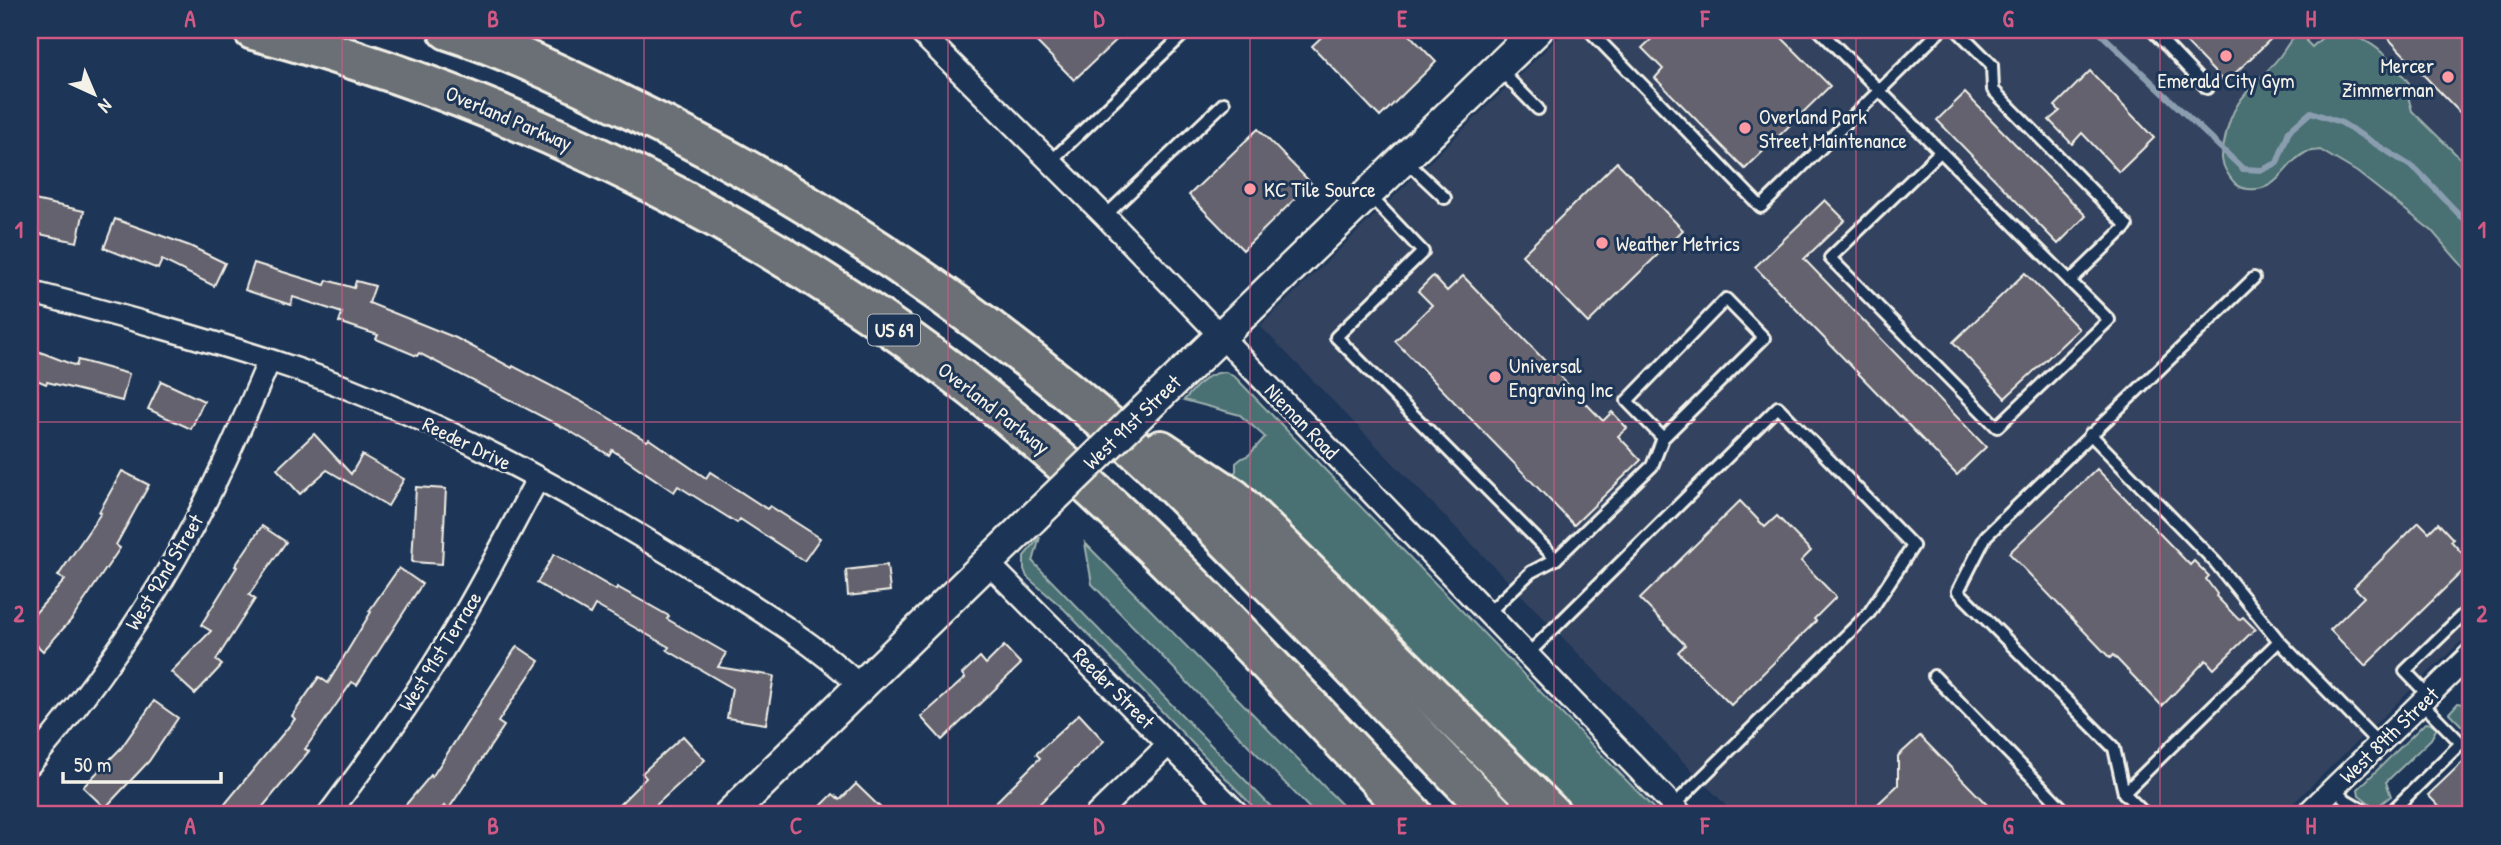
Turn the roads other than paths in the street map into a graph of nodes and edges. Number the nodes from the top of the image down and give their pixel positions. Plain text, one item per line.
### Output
1 (253, 30) edge
2 (448, 30) edge
3 (918, 30) edge
4 (1188, 30) edge
5 (1589, 30) edge
6 (1819, 30) edge
7 (1941, 30) edge
8 (1957, 30) edge
9 (2152, 30) edge
10 (1523, 34) edge
11 (1498, 68) junction
12 (2207, 88) dead end
13 (1879, 90) junction
14 (1224, 103) dead end
15 (1538, 109) dead end
16 (1940, 152) junction
17 (1404, 159) junction
18 (1051, 161) junction
19 (1368, 194) junction
20 (1445, 198) dead end
21 (1105, 216) junction
22 (2254, 278) dead end
23 (2070, 281) junction
24 (30, 292) edge
25 (1220, 337) junction
26 (269, 361) junction
27 (1059, 384) junction
28 (2090, 434) junction
29 (1663, 438) junction
30 (538, 478) junction
31 (1556, 559) junction
32 (987, 562) junction
33 (2471, 607) edge
34 (1487, 614) junction
35 (2279, 641) junction
36 (1527, 654) junction
37 (2468, 664) edge
38 (1934, 676) dead end
39 (860, 686) junction
40 (2425, 699) junction
41 (1169, 744) junction
42 (2379, 744) junction
43 (2466, 744) edge
44 (30, 764) edge
45 (2334, 788) junction
46 (2124, 793) junction
47 (1677, 810) edge
48 (1106, 812) edge
49 (2394, 813) edge
50 (328, 815) edge
51 (729, 815) edge
52 (1239, 815) edge
53 (1413, 815) edge
54 (1495, 815) edge
55 (1552, 815) edge
56 (2069, 815) edge
57 (2146, 815) edge
58 (2306, 815) edge
59 (2372, 815) edge

1 - 53 highway, Overland Parkway / US 69
2 - 27 highway, US 69
3 - 18 street, Nieman Road
4 - 18 lane
5 - 13 lane
6 - 13 lane
7 - 13 lane
8 - 23 lane
9 - 12 lane
10 - 11 street, West 91st Street
11 - 15 lane
11 - 17 street, West 91st Street
13 - 16 lane
14 - 21 lane
16 - 23 lane
16 - 23 lane
17 - 19 street, West 91st Street
17 - 20 lane
18 - 21 street, Nieman Road
19 - 25 street, West 91st Street
19 - 31 lane
21 - 25 street, Nieman Road
22 - 28 lane
24 - 26 street, Reeder Drive
25 - 32 street, West 91st Street, bridge
25 - 34 street, Nieman Road
26 - 30 street, Reeder Drive
26 - 44 street, West 92nd Street
27 - 54 highway, US 69
27 - 55 highway
28 - 35 lane
28 - 46 lane
29 - 29 lane
29 - 31 lane
30 - 39 street, Reeder Drive
30 - 50 street, West 91st Terrace
31 - 34 lane
32 - 39 street, West 91st Street
32 - 41 street, Reeder Street
33 - 40 lane
34 - 36 street, Nieman Road
35 - 42 lane
35 - 46 lane
36 - 47 street, Nieman Road
36 - 47 lane
37 - 40 street, West 89th Street
38 - 56 lane
39 - 51 street, West 91st Street
40 - 42 street, West 89th Street
40 - 43 lane
41 - 48 street
41 - 52 street, Reeder Street
42 - 45 street, West 89th Street
43 - 49 lane
45 - 58 street, West 89th Street
45 - 59 lane
46 - 57 lane

